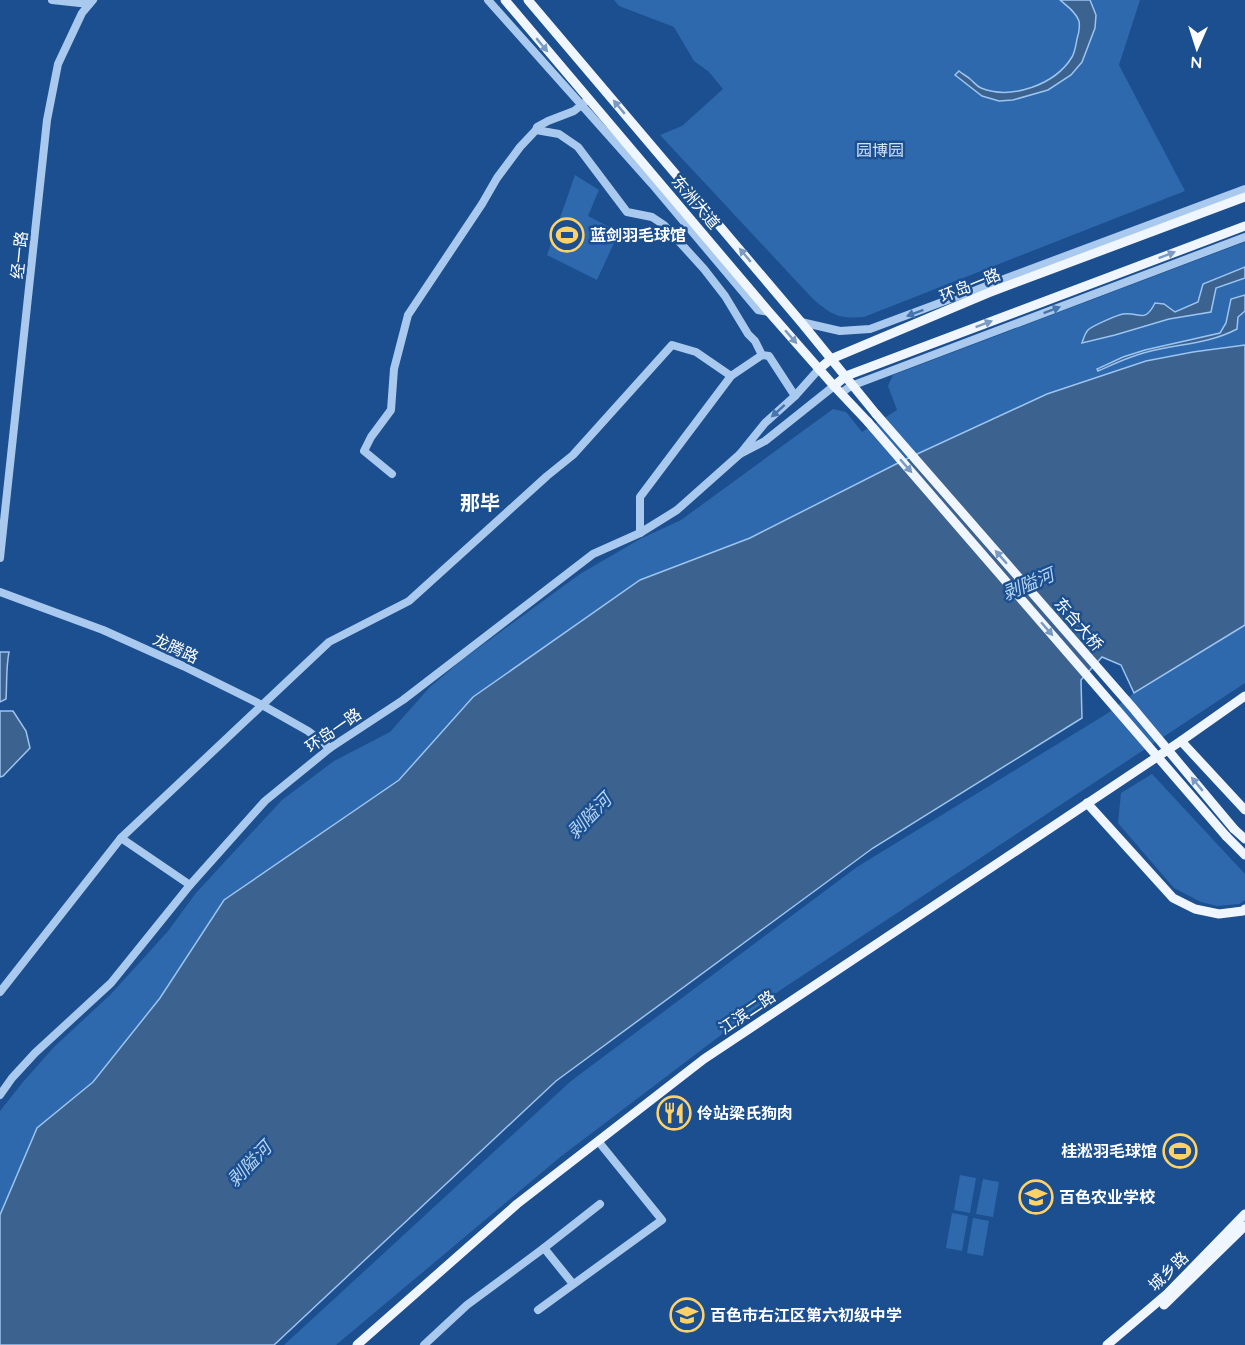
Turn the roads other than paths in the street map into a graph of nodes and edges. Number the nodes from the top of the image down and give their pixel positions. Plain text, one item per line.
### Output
1 (52, 0) edge
2 (488, 0) edge
3 (505, 0) edge
4 (528, 0) edge
5 (91, 2) edge
6 (589, 99) junction
7 (581, 106) junction
8 (536, 130) junction
9 (1245, 189) edge
10 (1245, 197) edge
11 (1245, 226) edge
12 (1245, 237) edge
13 (766, 280) junction
14 (999, 282) junction
15 (1010, 285) junction
16 (752, 291) junction
17 (988, 293) junction
18 (769, 312) junction
19 (801, 322) junction
20 (762, 355) junction
21 (831, 359) junction
22 (819, 369) junction
23 (731, 376) junction
24 (846, 376) junction
25 (853, 385) junction
26 (837, 390) junction
27 (795, 396) junction
28 (876, 414) joint
29 (868, 422) joint
30 (740, 454) junction
31 (392, 474) dead end
32 (640, 533) junction
33 (0, 558) edge
34 (0, 591) edge
35 (1245, 696) edge
36 (262, 705) junction
37 (1181, 741) junction
38 (330, 748) junction
39 (1087, 803) junction
40 (1245, 810) edge
41 (121, 838) junction
42 (1245, 839) edge
43 (1245, 855) edge
44 (190, 885) junction
45 (1245, 909) edge
46 (0, 992) edge
47 (0, 1095) edge
48 (598, 1141) junction
49 (600, 1204) dead end
50 (1245, 1214) edge
51 (1245, 1226) edge
52 (544, 1248) junction
53 (573, 1284) junction
54 (538, 1310) dead end
55 (357, 1345) edge
56 (424, 1345) edge
57 (1107, 1345) edge
58 (1117, 1345) edge

1 - 5 street
2 - 7 street
3 -> 6 main road, 东洲大道
13 -> 4 main road, 东洲大道
5 - 33 street, 经一路
6 - 7 street
6 - 16 main road, 东洲大道
7 - 8 street
7 - 18 street
8 - 20 street
8 - 31 street
9 - 14 street
10 - 15 main road, 环岛一路
24 -> 11 main road, 环岛一路
25 -> 12 street
13 - 16 main road
13 - 19 main road, 东洲大道
14 - 15 main road
14 - 17 main road
14 -> 19 street
15 - 17 main road, 环岛一路
16 - 18 main road, 东洲大道
17 - 21 main road, 环岛一路
18 -> 22 main road, 东洲大道
19 - 21 main road, 东洲大道
20 - 23 street
20 - 27 street
21 - 22 main road, 环岛一路
21 - 24 main road, 东洲大道
22 - 26 main road, 东洲大道
22 - 27 street, 环岛一路
23 - 32 street
23 - 36 street
24 - 25 main road, 东洲大道
24 - 26 main road, 环岛一路
25 - 26 street
25 - 28 main road, 东洲大道
26 - 29 main road, 东洲大道
26 - 30 street, 环岛一路
27 -> 30 street, 环岛一路
42 -> 28 main road, 东合大桥, bridge
29 -> 43 main road, 东合大桥, bridge
30 - 32 street, 环岛一路
32 - 38 street, 环岛一路
34 - 36 street, 龙腾路
35 - 37 main road, 江滨二路
36 - 38 street, 龙腾路
36 - 41 street
37 - 39 main road, 江滨二路
37 - 40 main road
38 - 44 street, 环岛一路
39 - 45 main road
39 - 48 main road, 江滨二路
41 - 44 street
41 - 46 street
44 - 47 street, 环岛一路
48 - 53 street
48 - 55 main road, 江滨二路
49 - 52 street
50 - 57 main road, 城乡路
51 - 58 main road, 城乡路
52 - 53 street
52 - 56 street
53 - 54 street

